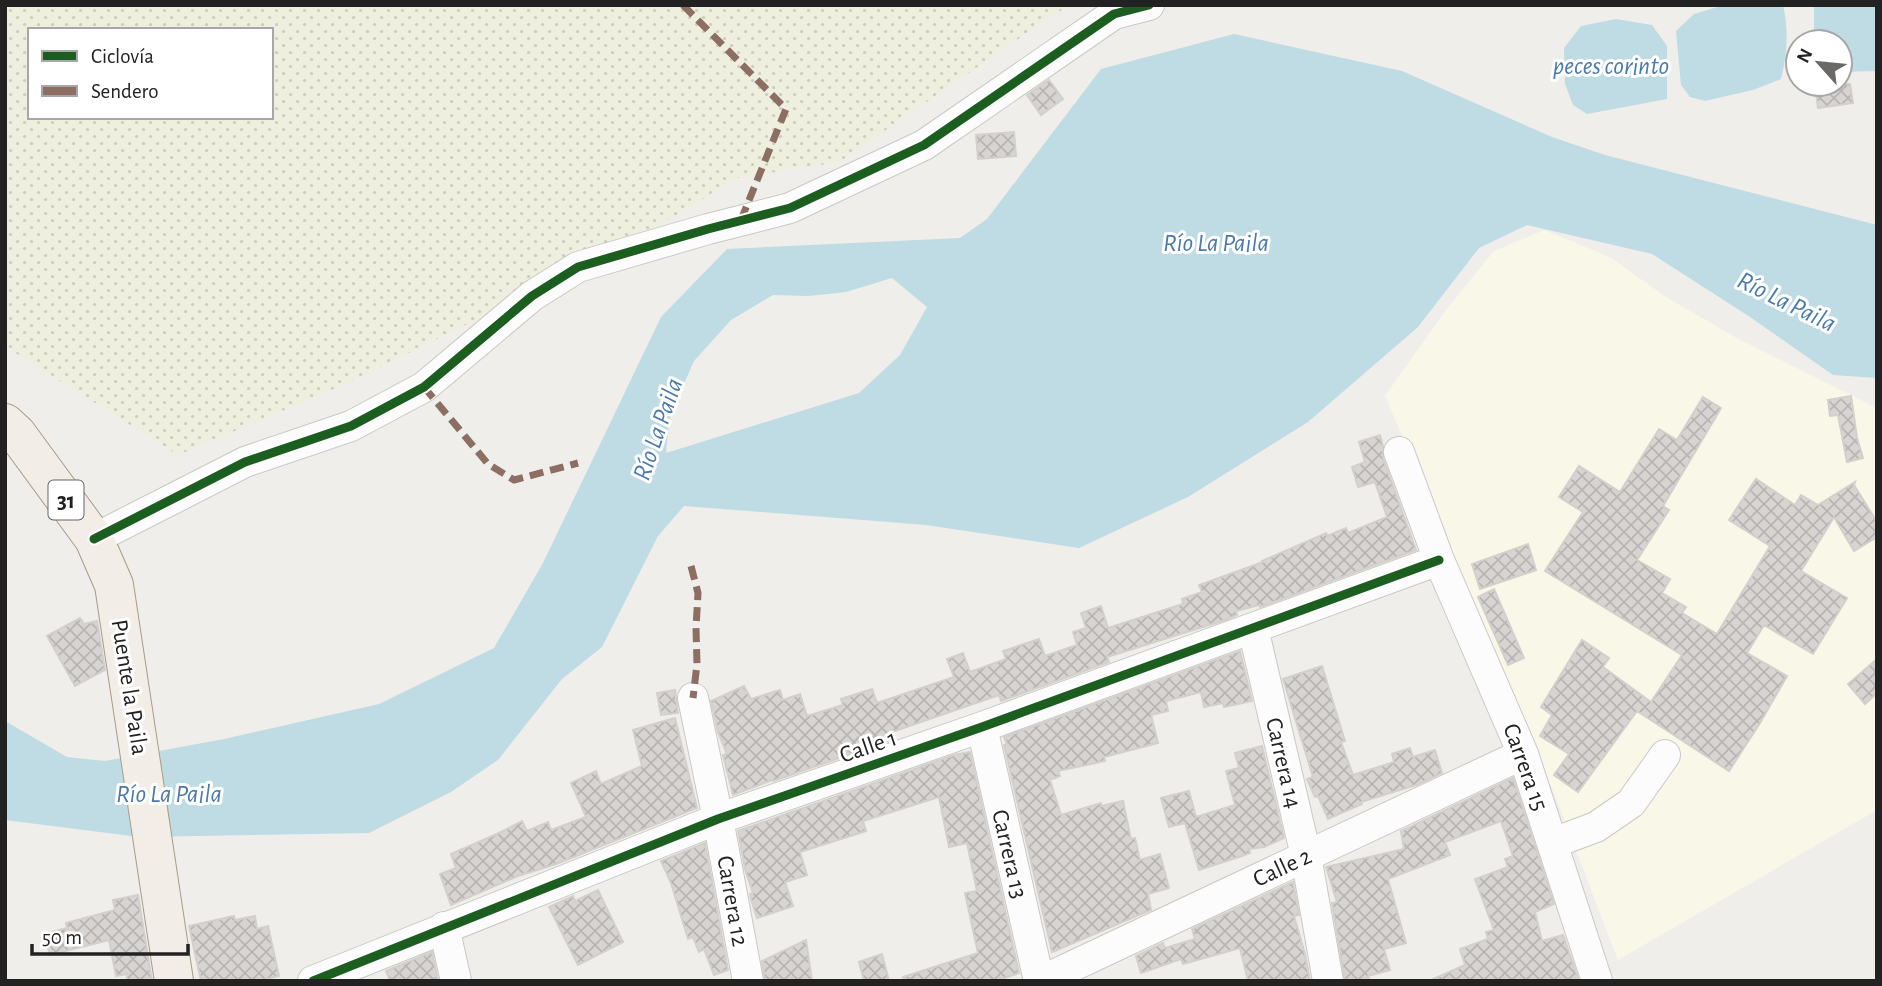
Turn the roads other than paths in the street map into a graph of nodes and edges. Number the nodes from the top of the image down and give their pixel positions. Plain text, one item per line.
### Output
1 (1149, 5) edge
2 (5, 423) edge
3 (1399, 452) dead end
4 (94, 538) junction
5 (1439, 560) junction
6 (1253, 628) junction
7 (693, 698) dead end
8 (982, 727) junction
9 (1523, 754) junction
10 (1665, 755) dead end
11 (718, 819) junction
12 (1553, 843) junction
13 (1306, 856) junction
14 (444, 927) junction
15 (172, 968) edge
16 (313, 981) edge
17 (456, 981) edge
18 (748, 981) edge
19 (1040, 981) edge
20 (1328, 981) edge
21 (1597, 981) edge

1 - 4 street
2 - 4 main road, 31
3 - 5 street, Carrera 15
4 - 15 main road, Puente la Paila / 31
5 - 6 street, Calle 1
5 - 9 street, Carrera 15
6 - 8 street, Calle 1
6 - 13 street, Carrera 14
7 - 11 street, Carrera 12
8 - 11 street, Calle 1
8 - 19 street, Carrera 13
9 - 12 street, Carrera 15
9 - 13 street, Calle 2
10 - 12 street
11 - 14 street, Calle 1
11 - 18 street, Carrera 12
12 - 21 street, Carrera 15
13 - 19 street, Calle 2
13 - 20 street, Carrera 14
14 - 16 street, Calle 1
14 - 17 street

